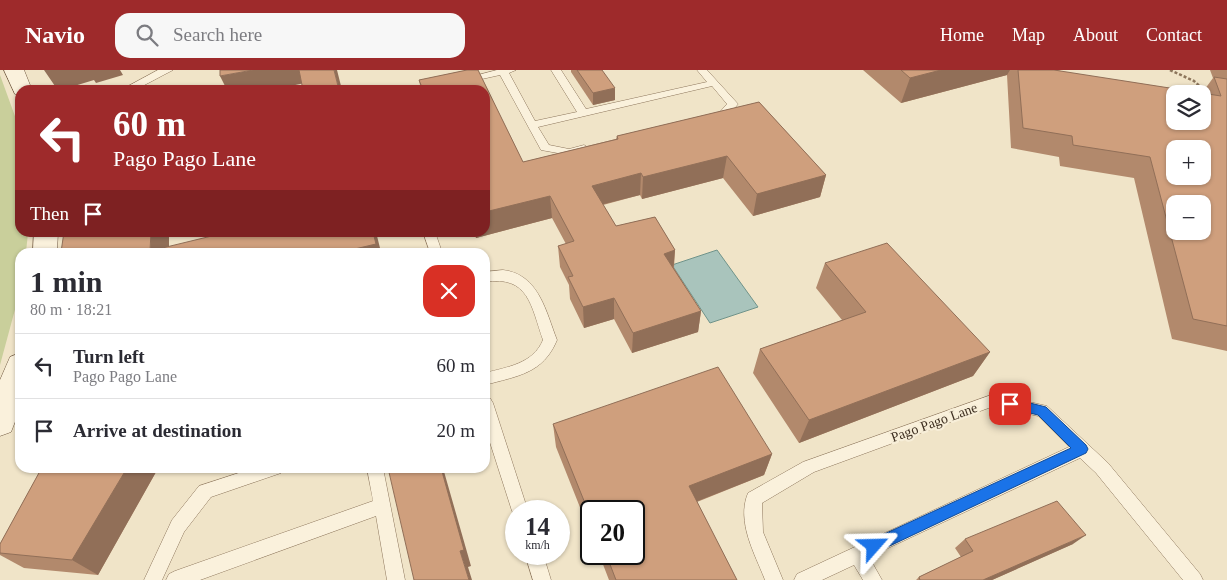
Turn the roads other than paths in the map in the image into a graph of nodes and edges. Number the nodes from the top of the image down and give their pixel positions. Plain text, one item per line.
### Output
1 (14, 70) edge
2 (556, 70) edge
3 (702, 70) edge
4 (162, 71) edge
5 (507, 71) edge
6 (714, 83) junction
7 (20, 85) edge
8 (139, 85) edge
9 (439, 85) edge
10 (583, 113) junction
11 (704, 120) edge
12 (532, 125) junction
13 (598, 145) edge
14 (490, 277) edge
15 (490, 377) edge
16 (15, 388) edge
17 (7, 418) edge
18 (490, 418) edge
19 (1082, 449) junction
20 (260, 473) edge
21 (376, 473) edge
22 (516, 500) edge
23 (382, 506) junction
24 (857, 554) junction
25 (537, 565) edge
26 (153, 580) edge
27 (175, 580) edge
28 (396, 580) edge
29 (542, 580) edge
30 (774, 580) edge
31 (803, 580) edge
32 (873, 580) edge
33 (1194, 580) edge

1 - 7 street
2 - 10 lane
3 - 6 lane
4 - 8 lane
5 - 9 lane
5 - 12 lane
6 - 10 lane
6 - 11 lane
10 - 12 lane
12 - 13 lane
14 - 15 lane
16 - 17 street
18 - 22 lane
19 - 24 lane
19 - 30 lane, Pago Pago Lane
19 - 33 lane, Pago Pago Lane
20 - 26 lane
21 - 23 lane
23 - 27 lane
23 - 28 lane
24 - 31 lane
24 - 32 lane
25 - 29 lane

